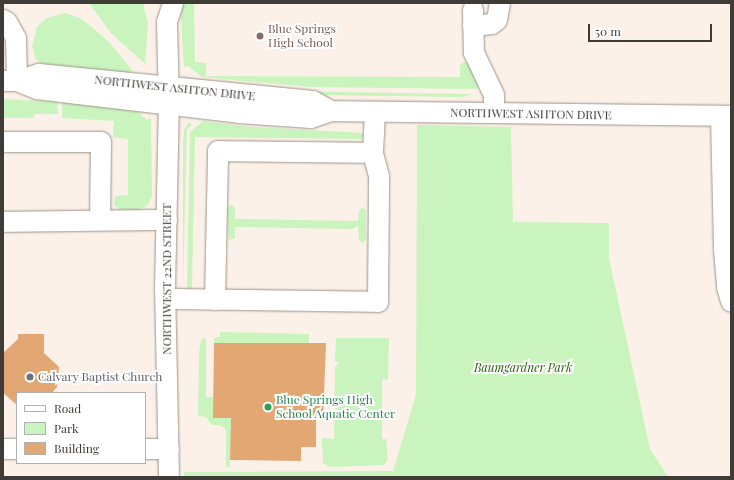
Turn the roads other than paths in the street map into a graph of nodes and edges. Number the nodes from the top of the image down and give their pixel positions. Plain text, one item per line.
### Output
1 (157, 3) edge
2 (500, 3) edge
3 (170, 12) edge
4 (3, 20) edge
5 (10, 81) edge
6 (169, 96) junction
7 (376, 112) junction
8 (494, 113) junction
9 (726, 116) edge
10 (3, 142) edge
11 (373, 154) junction
12 (100, 219) junction
13 (167, 220) junction
14 (3, 222) edge
15 (166, 299) junction
16 (215, 300) junction
17 (731, 301) edge
18 (3, 449) edge
19 (16, 449) edge
20 (146, 449) edge
21 (169, 449) junction
22 (169, 477) edge

1 - 3 street
2 - 8 street
3 - 6 street, NORTHWEST 22ND STREET
4 - 5 street
5 - 6 street, NORTHWEST ASHTON DRIVE
6 - 7 street, NORTHWEST ASHTON DRIVE
6 - 13 street, NORTHWEST 22ND STREET
7 - 8 street, NORTHWEST ASHTON DRIVE
7 - 11 street
8 - 9 street, NORTHWEST ASHTON DRIVE
9 - 17 street
10 - 12 street
11 - 16 street
11 - 16 street
12 - 13 street
12 - 14 street
13 - 15 street, NORTHWEST 22ND STREET
15 - 16 street
15 - 21 street, NORTHWEST 22ND STREET
18 - 19 street
20 - 21 street
21 - 22 street, NORTHWEST 22ND STREET

